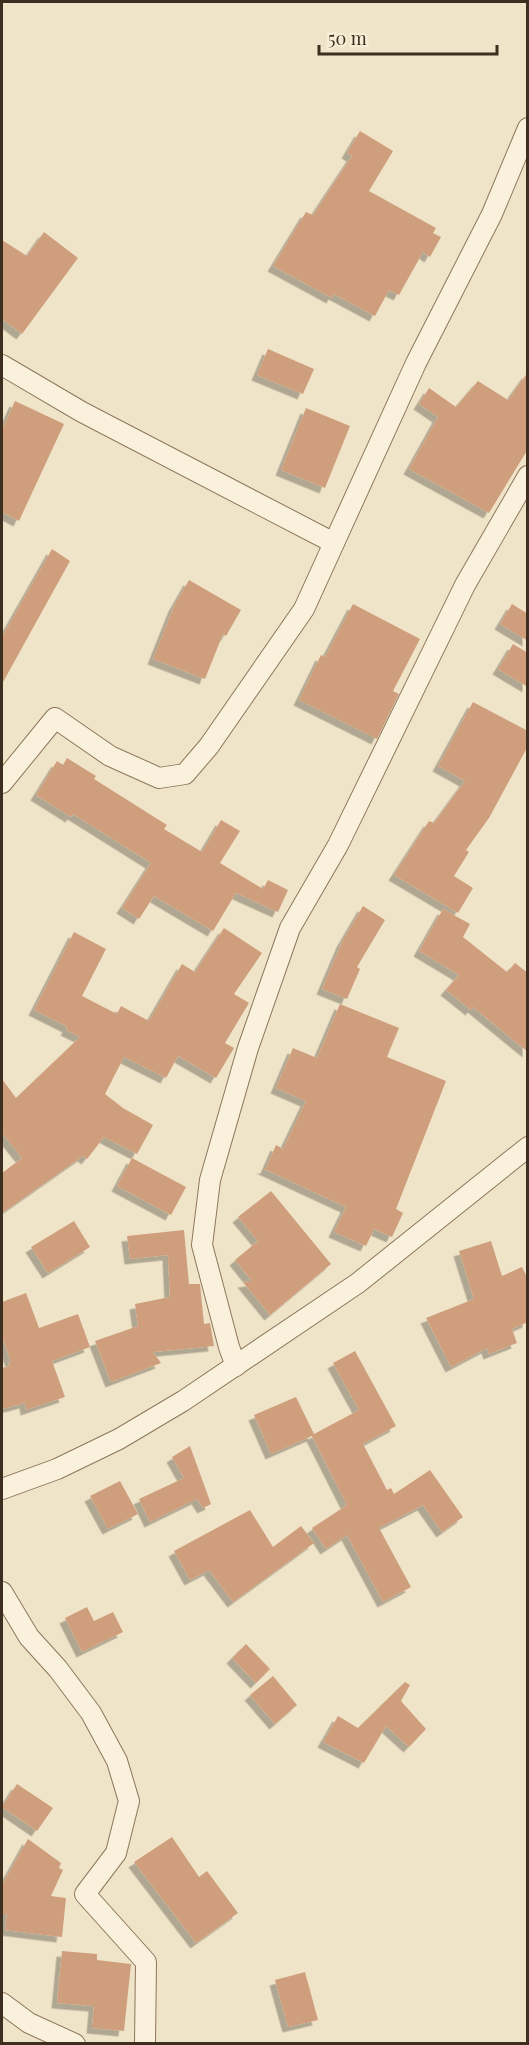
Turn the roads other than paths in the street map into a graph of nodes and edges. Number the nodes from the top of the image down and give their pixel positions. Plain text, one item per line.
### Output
1 (528, 128) edge
2 (2, 365) edge
3 (528, 476) edge
4 (334, 543) junction
5 (2, 783) edge
6 (528, 1147) edge
7 (236, 1366) junction
8 (2, 1489) edge
9 (2, 1592) edge
10 (2, 2004) edge
11 (75, 2043) edge
12 (145, 2043) edge

1 - 4 street
2 - 4 street
3 - 7 street
4 - 5 street
6 - 7 street
7 - 8 street
9 - 12 street
10 - 11 street

